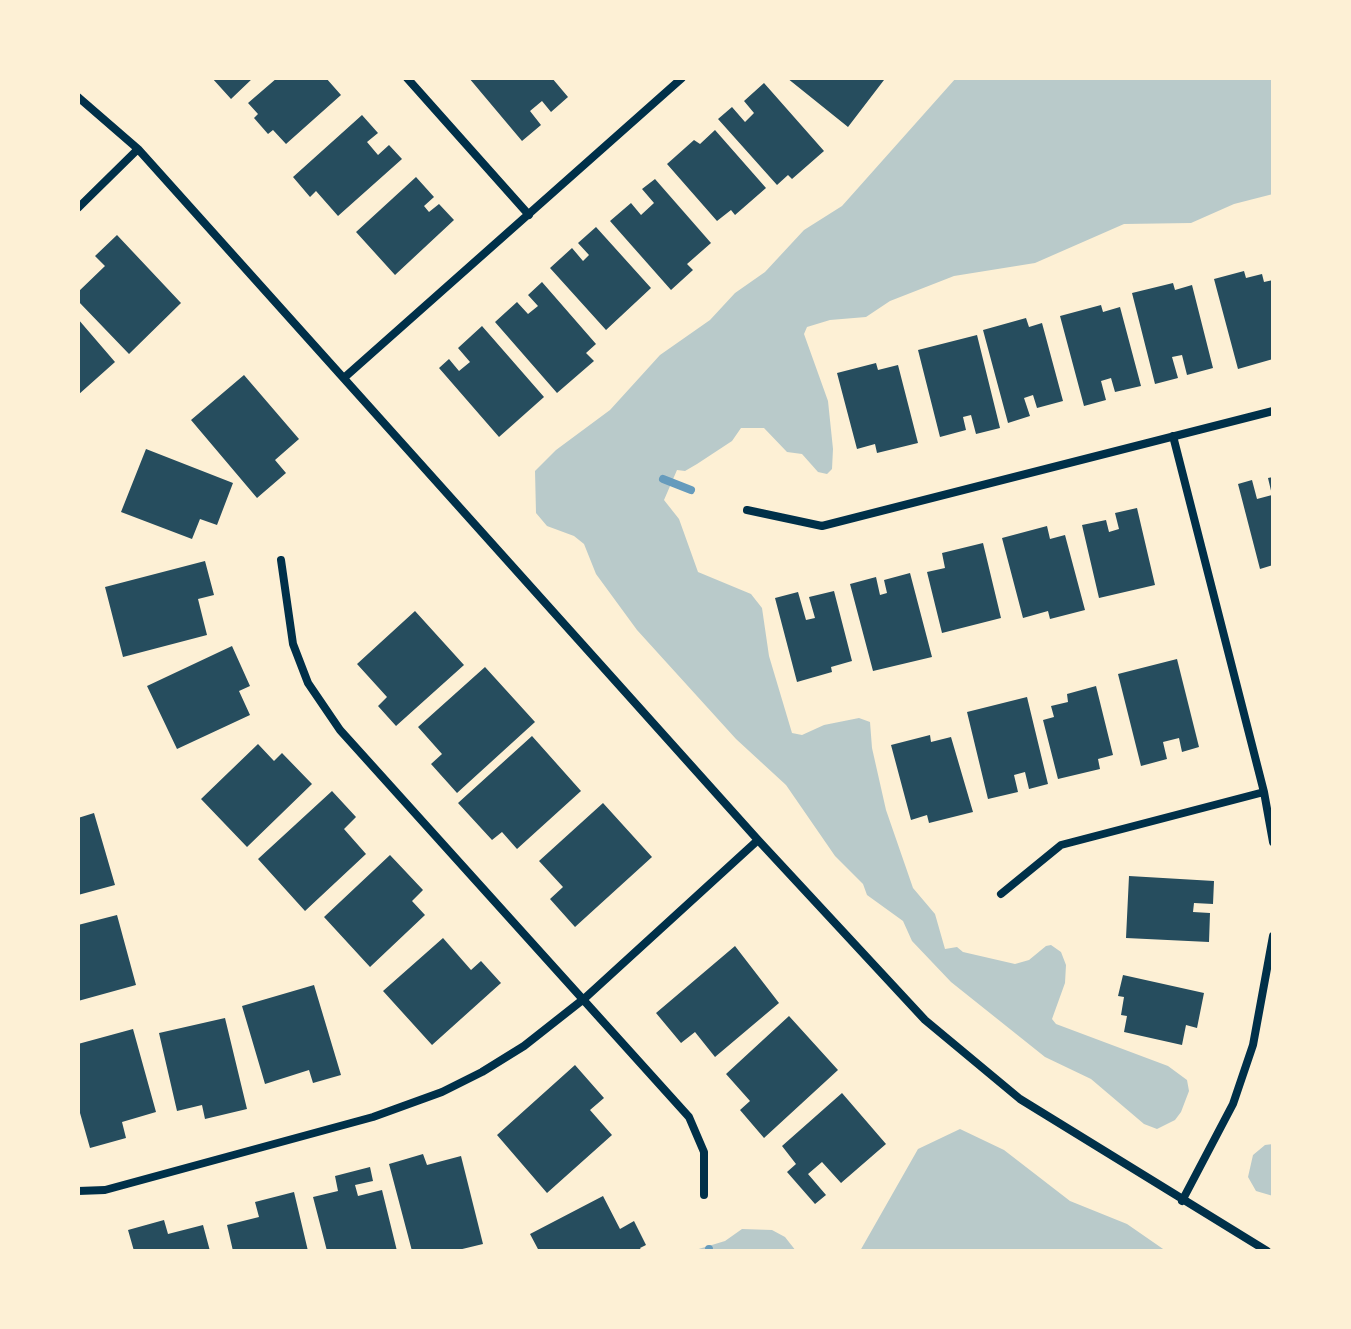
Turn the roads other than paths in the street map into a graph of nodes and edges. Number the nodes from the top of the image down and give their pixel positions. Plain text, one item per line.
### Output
1 (407, 78) edge
2 (682, 78) edge
3 (78, 97) edge
4 (138, 149) junction
5 (78, 208) edge
6 (529, 215) junction
7 (345, 377) junction
8 (1273, 411) edge
9 (1173, 436) junction
10 (747, 510) dead end
11 (281, 560) dead end
12 (1264, 792) junction
13 (758, 840) junction
14 (1273, 842) edge
15 (1001, 894) dead end
16 (1273, 936) edge
17 (585, 998) junction
18 (78, 1191) edge
19 (704, 1195) dead end
20 (1182, 1201) junction
21 (1267, 1251) edge

1 - 6 street
2 - 6 street
3 - 4 street
4 - 5 street
4 - 7 street
6 - 7 street
7 - 13 street
8 - 9 street
9 - 10 street
9 - 12 street
11 - 17 street
12 - 14 street
12 - 15 street
13 - 17 street
13 - 20 street
16 - 20 street
17 - 18 street
17 - 19 street
20 - 21 street

